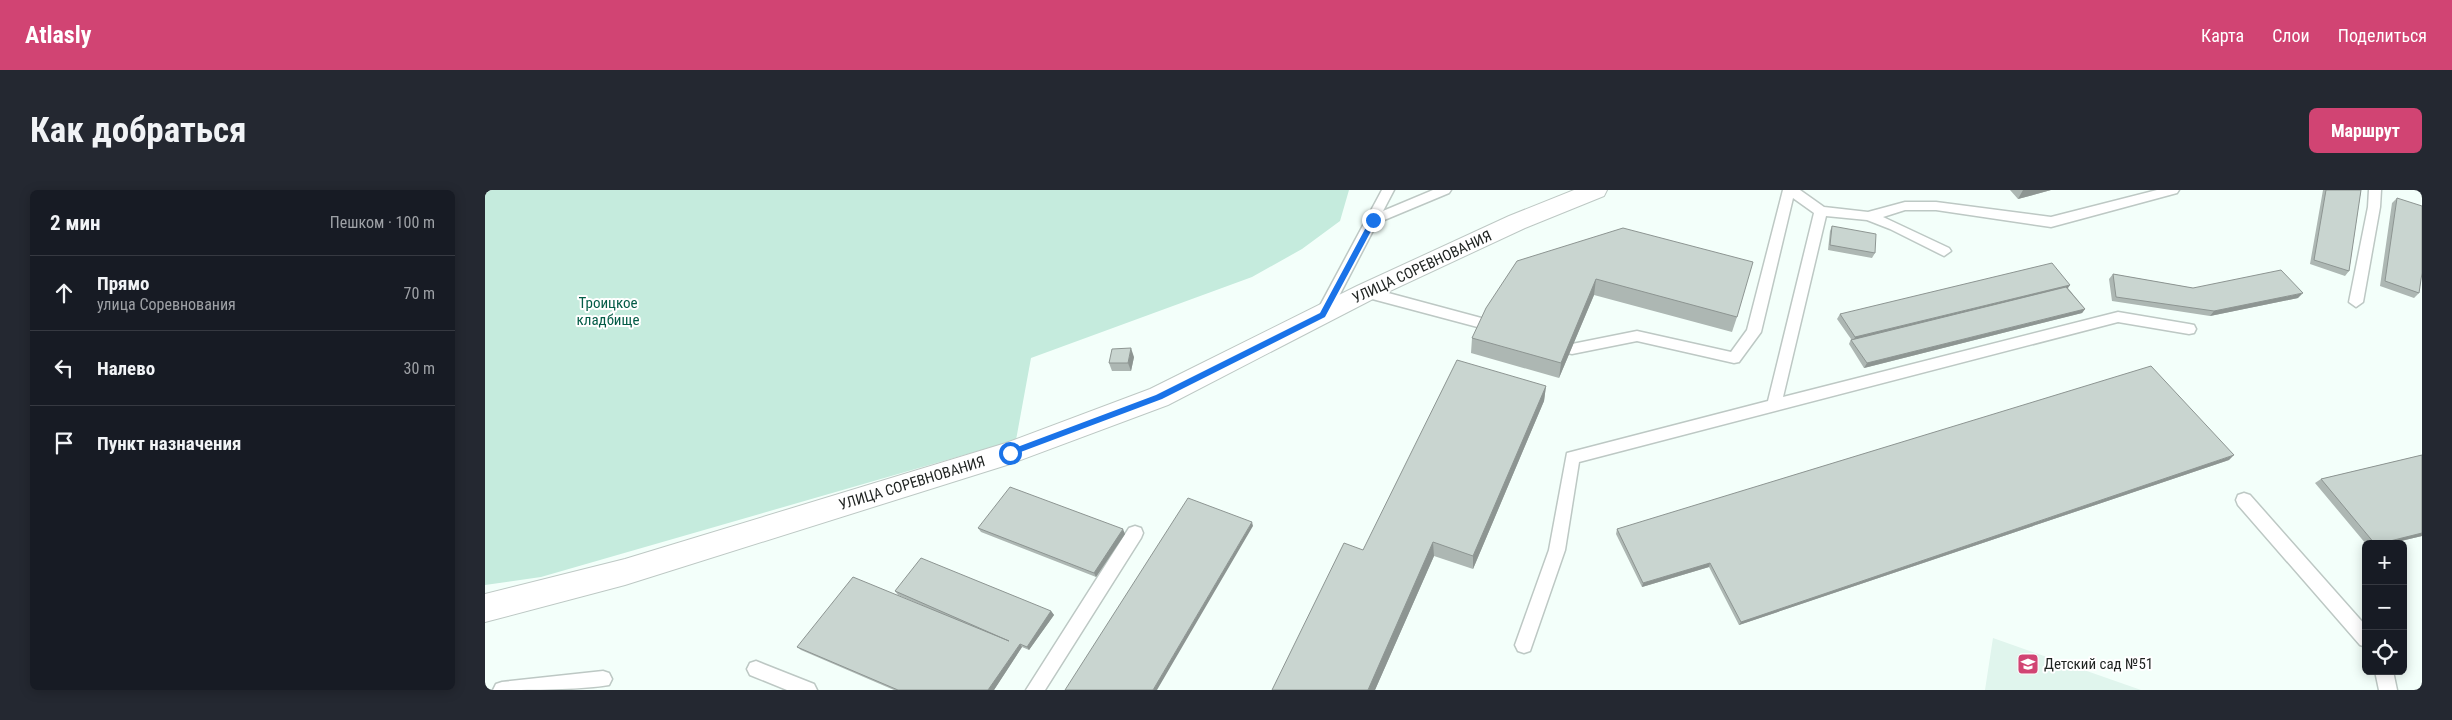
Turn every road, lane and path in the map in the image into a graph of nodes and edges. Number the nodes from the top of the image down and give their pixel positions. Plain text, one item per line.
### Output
1 (1388, 190) edge
2 (1445, 190) edge
3 (1790, 190) edge
4 (2173, 190) edge
5 (2375, 190) edge
6 (1586, 191) edge
7 (1821, 211) junction
8 (1868, 216) junction
9 (1373, 220) junction
10 (1944, 251) dead end
11 (1366, 292) junction
12 (2356, 302) dead end
13 (1322, 315) junction
14 (1485, 324) edge
15 (2189, 329) dead end
16 (1572, 348) edge
17 (1774, 405) junction
18 (2244, 500) dead end
19 (1135, 533) dead end
20 (485, 608) edge
21 (2362, 634) edge
22 (1524, 645) dead end
23 (756, 669) dead end
24 (2386, 675) edge
25 (603, 679) dead end
26 (502, 690) edge
27 (808, 690) edge
28 (1035, 690) edge
29 (2388, 690) edge

1 - 9 lane
2 - 9 lane
3 - 7 lane
3 - 16 lane
4 - 8 lane
5 - 12 lane
6 - 11 street, УЛИЦА СОРЕВНОВАНИЯ
7 - 8 lane
7 - 17 lane
8 - 10 lane
9 - 13 lane
11 - 13 street, УЛИЦА СОРЕВНОВАНИЯ
11 - 14 lane
13 - 20 street, УЛИЦА СОРЕВНОВАНИЯ
15 - 17 lane
17 - 22 lane
18 - 21 lane
19 - 28 lane
23 - 27 lane
24 - 29 lane
25 - 26 lane

